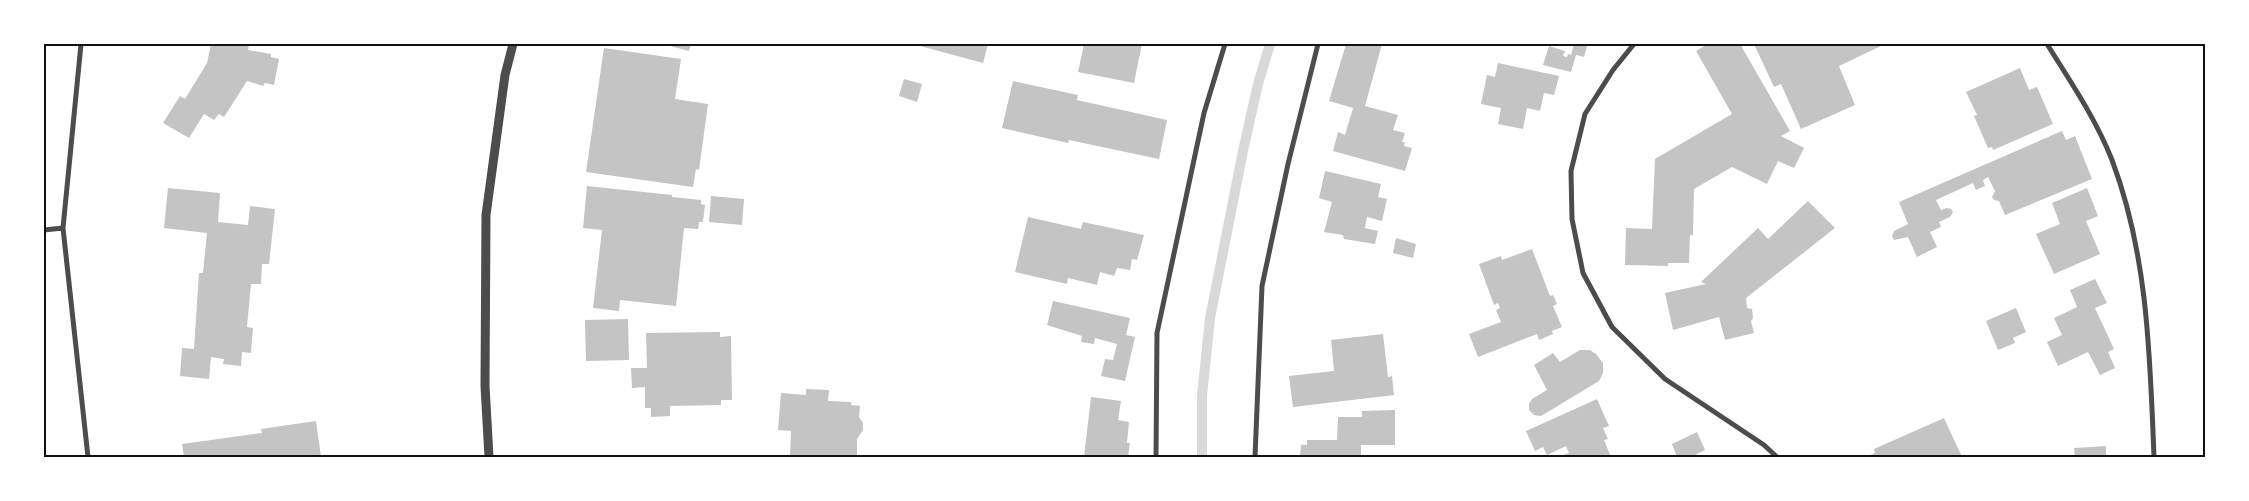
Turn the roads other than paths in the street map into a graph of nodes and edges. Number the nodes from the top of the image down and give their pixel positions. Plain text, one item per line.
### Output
1 (81, 44) edge
2 (513, 44) edge
3 (1225, 44) edge
4 (1318, 44) edge
5 (1634, 44) edge
6 (2047, 44) edge
7 (63, 228) junction
8 (44, 230) edge
9 (88, 457) edge
10 (489, 457) edge
11 (1156, 457) edge
12 (1255, 457) edge
13 (1777, 457) edge
14 (2154, 457) edge

1 - 7 street
2 - 10 street
3 - 11 street
4 - 12 street
5 - 13 street
6 - 14 street
7 - 8 street
7 - 9 street

